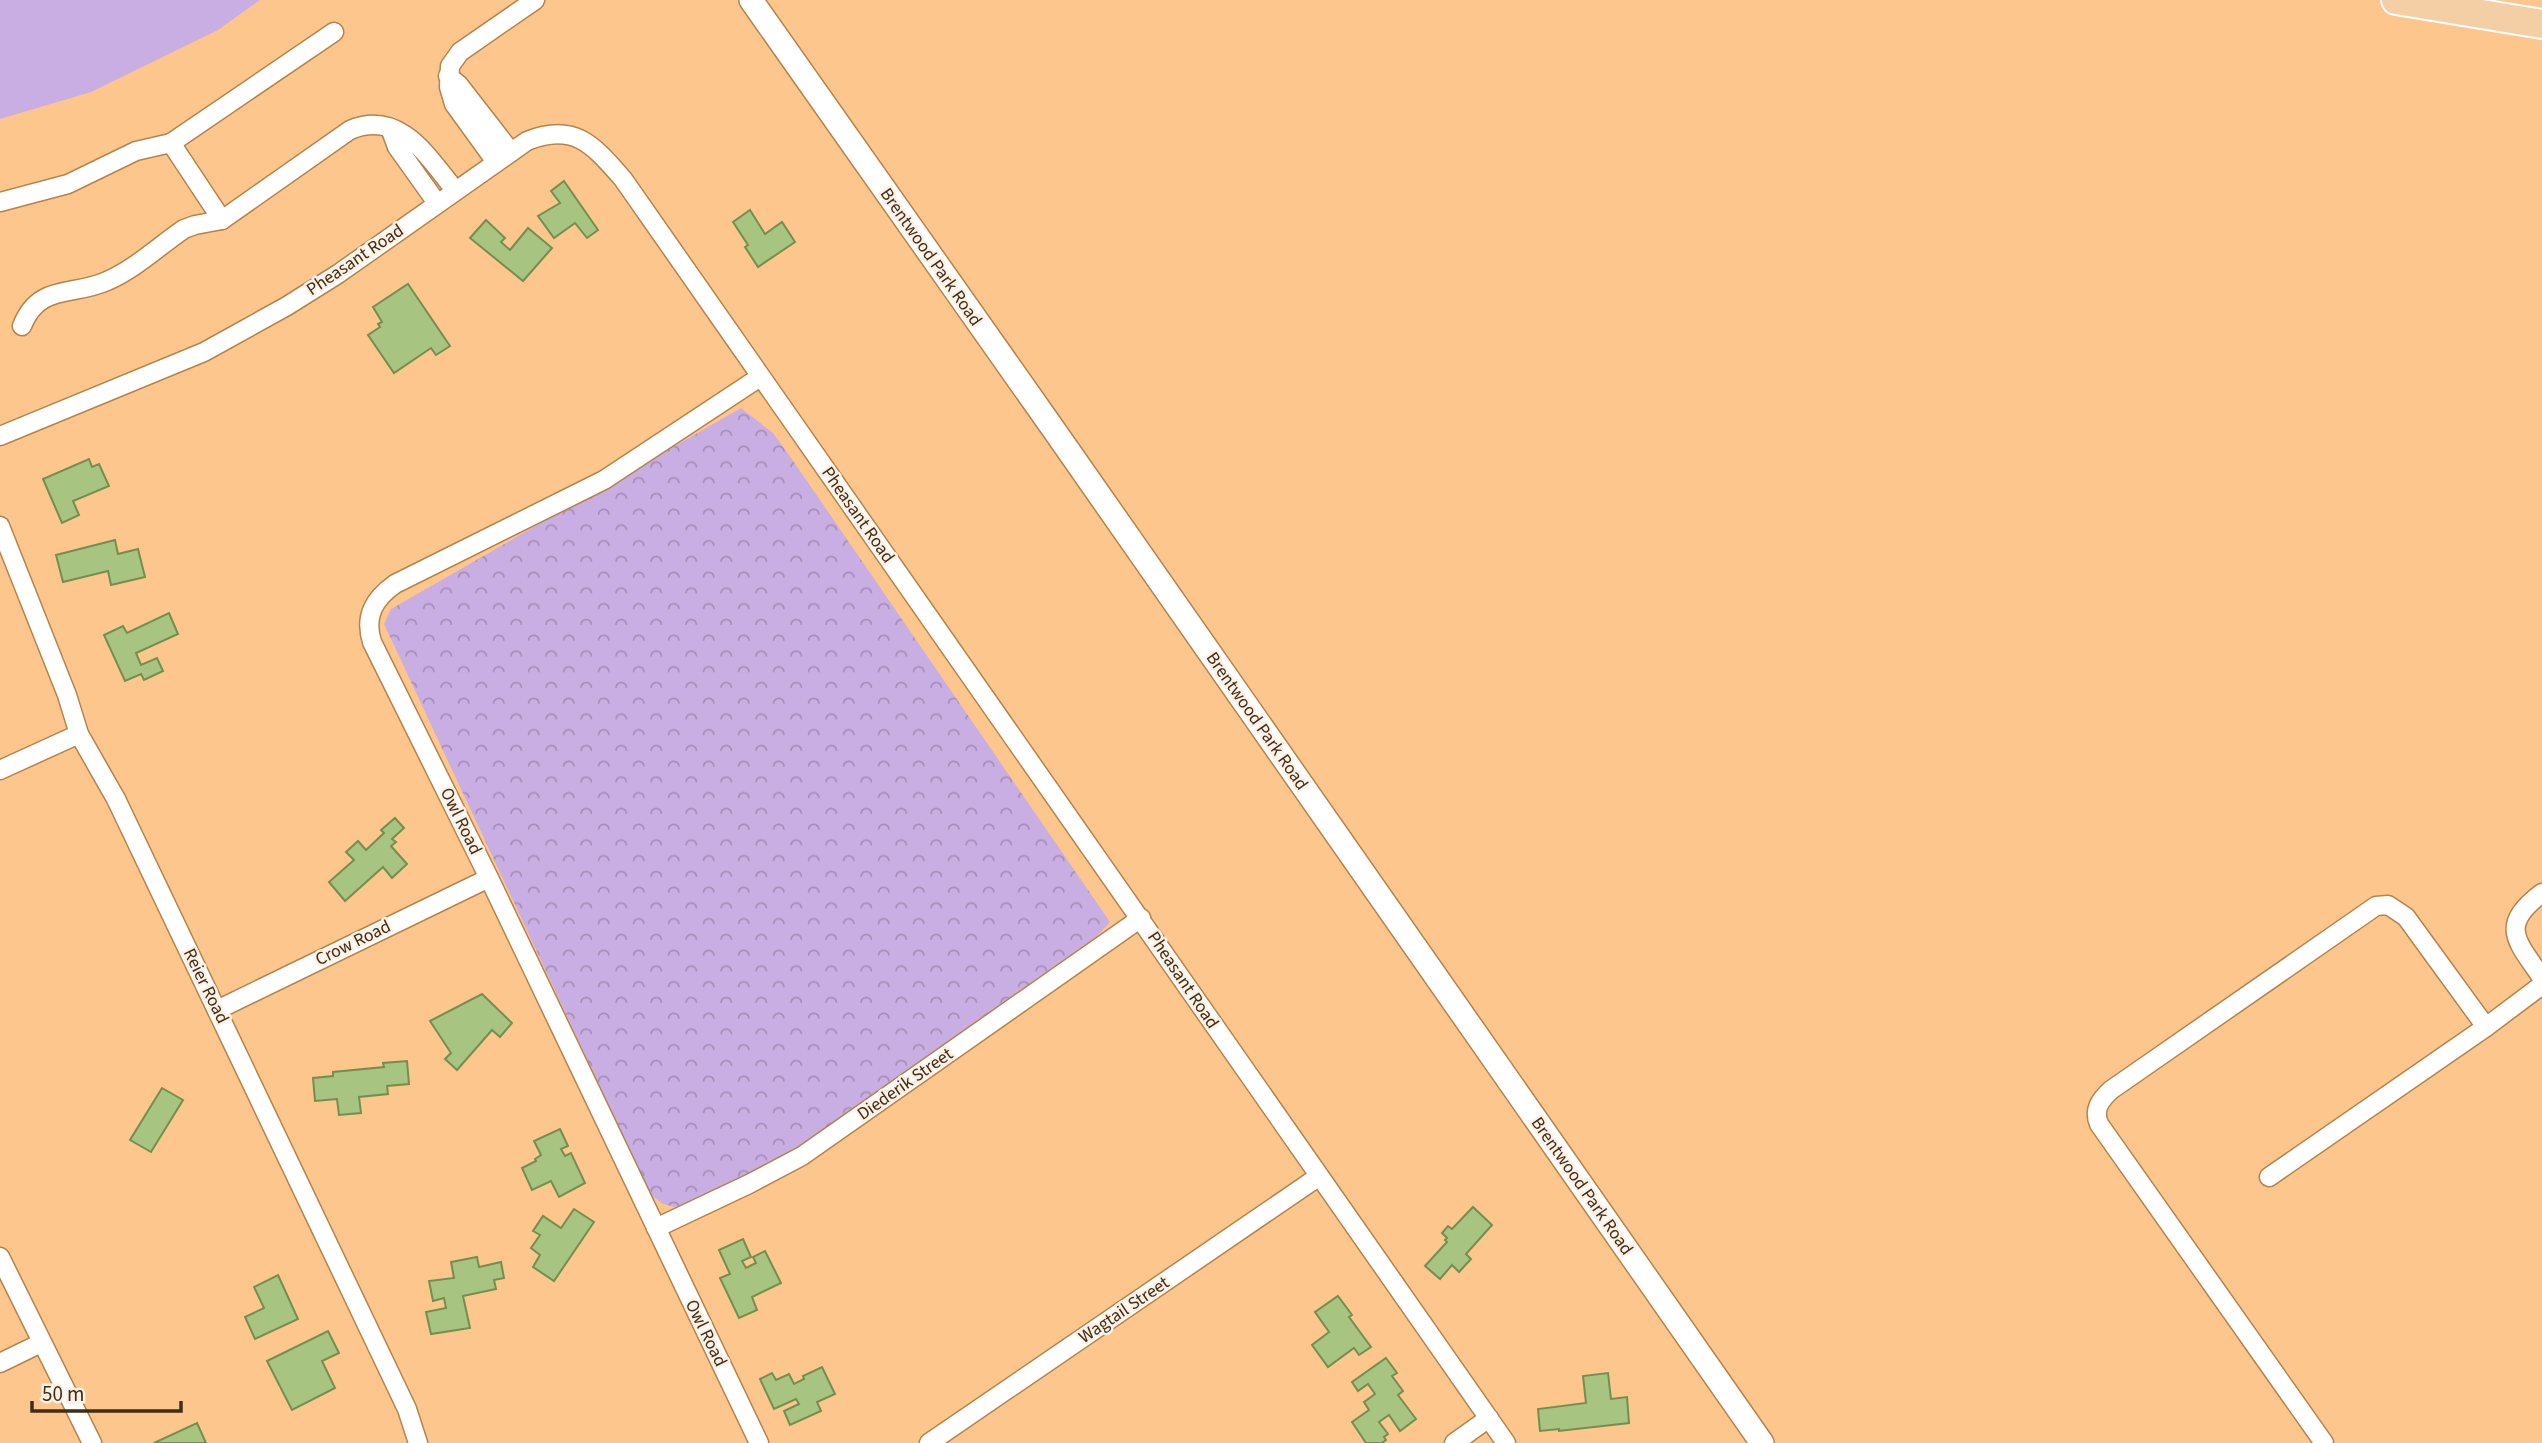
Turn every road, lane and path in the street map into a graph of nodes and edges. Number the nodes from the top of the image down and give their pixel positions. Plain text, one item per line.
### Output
1 (535, 0) edge
2 (751, 0) edge
3 (2396, 0) edge
4 (2542, 24) edge
5 (334, 32) dead end
6 (390, 128) junction
7 (171, 143) junction
8 (503, 157) junction
9 (456, 190) junction
10 (0, 202) edge
11 (437, 203) junction
12 (222, 220) junction
13 (22, 326) dead end
14 (760, 377) junction
15 (0, 436) edge
16 (0, 526) edge
17 (79, 734) junction
18 (0, 770) edge
19 (489, 878) junction
20 (2542, 894) edge
21 (1141, 918) junction
22 (2542, 978) edge
23 (2542, 985) edge
24 (217, 1010) junction
25 (2486, 1027) junction
26 (1318, 1177) junction
27 (2269, 1177) dead end
28 (656, 1228) junction
29 (0, 1257) edge
30 (41, 1343) junction
31 (0, 1363) edge
32 (1489, 1418) junction
33 (415, 1442) edge
34 (92, 1443) edge
35 (759, 1443) edge
36 (929, 1443) edge
37 (1454, 1443) edge
38 (1506, 1443) edge
39 (1762, 1443) edge
40 (2324, 1443) edge

1 - 8 street
2 - 39 street, Brentwood Park Road
3 - 4 main road
5 - 7 street
6 - 9 street
6 - 11 street
6 - 12 street
7 - 10 street
7 - 12 street
8 - 9 street, Pheasant Road
8 - 14 street, Pheasant Road
9 - 11 street, Pheasant Road
11 - 15 street, Pheasant Road
12 - 13 street
14 - 19 street, Owl Road
14 - 21 street, Pheasant Road
16 - 17 street, Reier Road
17 - 18 street
17 - 24 street, Reier Road
19 - 24 street, Crow Road
19 - 28 street, Owl Road
20 - 22 street
21 - 26 street, Pheasant Road
21 - 28 street, Diederik Street
23 - 25 street
24 - 33 street, Reier Road
25 - 27 street
25 - 40 street
26 - 32 street, Pheasant Road
26 - 36 street, Wagtail Street
28 - 35 street, Owl Road
29 - 30 street
30 - 31 street
30 - 34 street
32 - 37 street
32 - 38 street, Pheasant Road

